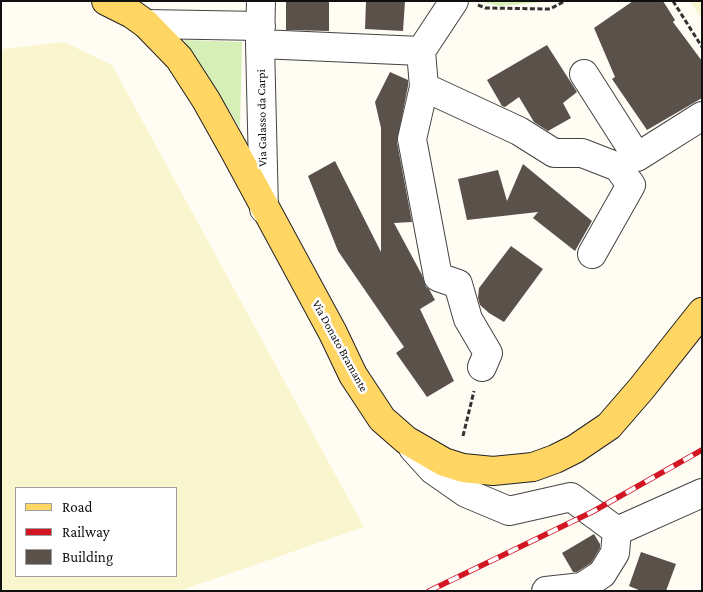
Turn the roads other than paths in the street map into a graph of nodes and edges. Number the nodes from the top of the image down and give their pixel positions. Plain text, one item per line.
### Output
1 (106, 1) edge
2 (465, 3) edge
3 (146, 24) junction
4 (261, 24) edge
5 (421, 51) junction
6 (584, 74) dead end
7 (424, 87) junction
8 (702, 116) edge
9 (264, 209) junction
10 (592, 254) dead end
11 (702, 312) edge
12 (482, 366) dead end
13 (406, 440) junction
14 (702, 493) edge
15 (617, 532) junction
16 (546, 591) edge

1 - 3 main road, Via Donato Bramante
2 - 5 street
3 - 4 street
3 - 9 main road, Via Donato Bramante
4 - 5 street
4 - 9 street, Via Galasso da Carpi
5 - 7 street
6 - 8 street
7 - 10 street
7 - 12 street
9 - 13 main road, Via Donato Bramante
11 - 13 main road, Via Donato Bramante
13 - 15 street
14 - 15 street
15 - 16 street

